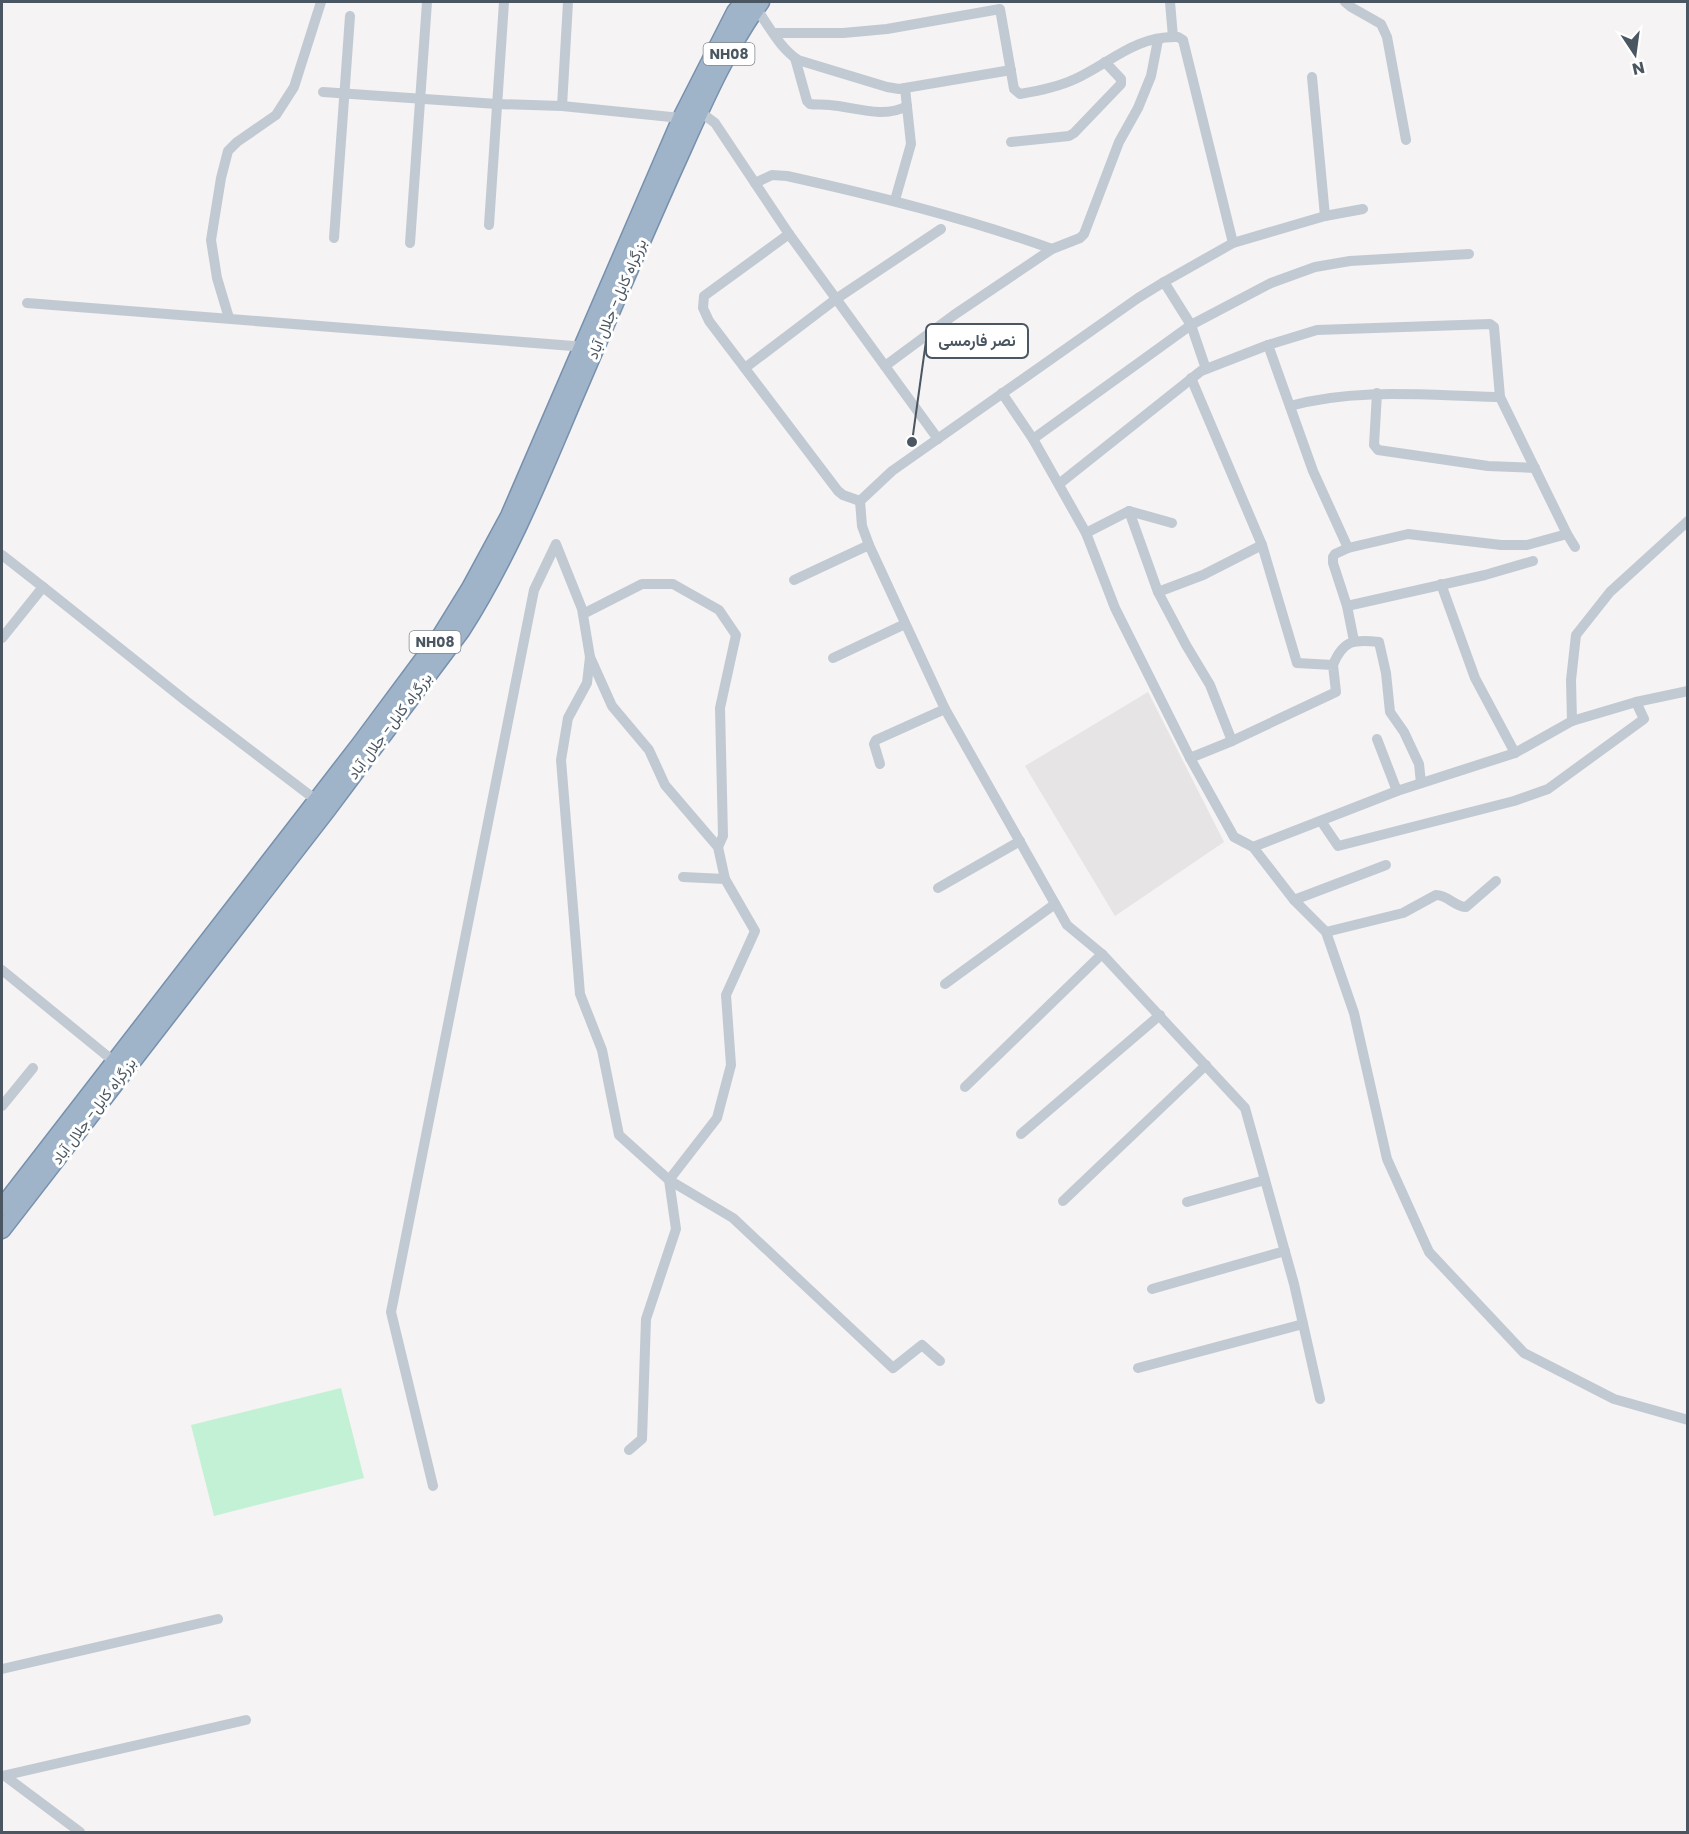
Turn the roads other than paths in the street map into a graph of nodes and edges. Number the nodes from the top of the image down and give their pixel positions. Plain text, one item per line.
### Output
1 (321, 2) edge
2 (427, 2) edge
3 (504, 2) edge
4 (568, 2) edge
5 (1170, 2) edge
6 (1346, 2) edge
7 (754, 4) edge
8 (350, 16) dead end
9 (774, 33) junction
10 (1173, 37) junction
11 (1158, 40) junction
12 (795, 58) junction
13 (1104, 62) junction
14 (1011, 70) junction
15 (1312, 77) dead end
16 (905, 88) junction
17 (323, 92) dead end
18 (344, 94) junction
19 (422, 99) junction
20 (497, 104) junction
21 (562, 106) junction
22 (907, 106) junction
23 (701, 109) junction
24 (681, 118) junction
25 (1406, 140) dead end
26 (1011, 142) dead end
27 (755, 183) junction
28 (896, 200) junction
29 (1363, 209) dead end
30 (1325, 216) junction
31 (489, 225) dead end
32 (941, 229) dead end
33 (789, 234) junction
34 (334, 238) dead end
35 (410, 243) dead end
36 (1233, 243) junction
37 (1052, 249) junction
38 (1469, 254) dead end
39 (1164, 282) junction
40 (836, 299) junction
41 (27, 303) dead end
42 (229, 318) junction
43 (1191, 325) junction
44 (1268, 345) junction
45 (589, 347) junction
46 (885, 366) junction
47 (745, 368) junction
48 (1206, 369) junction
49 (1191, 378) junction
50 (1002, 393) junction
51 (1377, 393) junction
52 (1500, 397) junction
53 (1290, 406) junction
54 (1033, 439) junction
55 (938, 440) junction
56 (1535, 468) junction
57 (1059, 484) junction
58 (860, 501) junction
59 (1130, 511) junction
60 (1688, 521) edge
61 (1173, 523) dead end
62 (1086, 533) junction
63 (1567, 534) junction
64 (869, 545) junction
65 (1262, 545) junction
66 (1575, 547) dead end
67 (1348, 548) junction
68 (2, 555) edge
69 (1533, 561) dead end
70 (794, 580) dead end
71 (1441, 584) junction
72 (43, 587) junction
73 (1158, 592) junction
74 (1347, 606) junction
75 (583, 614) junction
76 (905, 624) junction
77 (2, 638) edge
78 (1354, 641) junction
79 (590, 657) junction
80 (833, 658) dead end
81 (1333, 665) junction
82 (1688, 692) edge
83 (1636, 702) junction
84 (945, 709) junction
85 (1572, 721) junction
86 (1377, 740) dead end
87 (1232, 741) junction
88 (1515, 753) junction
89 (1190, 758) junction
90 (880, 764) dead end
91 (1421, 783) junction
92 (1397, 791) junction
93 (316, 800) junction
94 (1321, 821) junction
95 (1020, 841) junction
96 (1253, 847) junction
97 (718, 848) junction
98 (1386, 865) dead end
99 (683, 877) dead end
100 (725, 879) junction
101 (1496, 881) dead end
102 (938, 888) dead end
103 (1294, 900) junction
104 (1055, 904) junction
105 (1326, 932) junction
106 (1102, 954) junction
107 (2, 970) edge
108 (945, 984) dead end
109 (1160, 1015) junction
110 (120, 1065) junction
111 (1206, 1065) junction
112 (33, 1068) dead end
113 (965, 1087) dead end
114 (2, 1106) edge
115 (1022, 1134) dead end
116 (669, 1180) junction
117 (1265, 1180) junction
118 (1063, 1201) dead end
119 (1187, 1202) dead end
120 (2, 1207) edge
121 (2, 1230) edge
122 (1285, 1251) junction
123 (1152, 1289) dead end
124 (1303, 1324) junction
125 (940, 1361) dead end
126 (1138, 1368) dead end
127 (1320, 1399) dead end
128 (1688, 1420) edge
129 (629, 1450) dead end
130 (433, 1486) dead end
131 (218, 1619) dead end
132 (2, 1669) edge
133 (246, 1720) dead end
134 (3, 1776) edge
135 (80, 1833) edge

1 - 42 street
2 - 19 street
3 - 20 street
4 - 21 street
5 - 10 street
6 - 25 street
7 - 9 street
7 - 23 highway, بزرگراه کابل- جلال آباد / NH08
7 - 24 highway, بزرگراه کابل- جلال آباد / NH08
8 - 18 street
9 - 12 street
9 - 14 street
10 - 11 street
10 - 36 street
11 - 13 street
11 - 37 street
12 - 16 street
12 - 22 street
13 - 14 street
13 - 26 street
14 - 16 street
15 - 30 street
16 - 22 street
17 - 18 street
18 - 19 street
18 - 34 street
19 - 20 street
19 - 35 street
20 - 21 street
20 - 31 street
21 - 24 street
22 - 28 street
23 - 27 street
23 - 45 highway, بزرگراه کابل- جلال آباد / NH08
24 - 45 highway, بزرگراه کابل- جلال آباد / NH08
27 - 28 street
27 - 33 street
28 - 37 street
29 - 30 street
30 - 36 street
32 - 40 street
33 - 40 street
33 - 47 street
36 - 39 street
37 - 46 street
38 - 43 street
39 - 43 street
39 - 50 street
40 - 46 street
40 - 47 street
41 - 42 street
42 - 45 street
43 - 48 street
43 - 54 street
44 - 48 street
44 - 52 street
44 - 53 street
45 - 93 highway, بزرگراه کابل- جلال آباد / NH08
45 - 110 highway, بزرگراه کابل- جلال آباد / NH08
46 - 55 street
47 - 58 street
48 - 49 street
49 - 57 street
49 - 65 street
50 - 54 street
50 - 55 street
51 - 52 street
51 - 53 street
51 - 56 street
52 - 56 street
53 - 67 street
54 - 57 street
55 - 58 street
56 - 63 street
57 - 62 street
58 - 64 street
59 - 61 street
59 - 62 street
59 - 73 street
60 - 85 street
62 - 89 street
63 - 66 street
63 - 67 street
64 - 70 street
64 - 76 street
65 - 73 street
65 - 81 street
67 - 74 street
68 - 72 street
69 - 71 street
71 - 74 street
71 - 88 street
72 - 77 street
72 - 93 street
73 - 87 street
74 - 78 street
75 - 79 street
75 - 97 street
75 - 130 street
76 - 80 street
76 - 84 street
78 - 81 street
78 - 91 street
79 - 97 street
79 - 116 street
81 - 87 street
82 - 83 street
83 - 85 street
83 - 94 street
84 - 90 street
84 - 95 street
85 - 88 street
86 - 92 street
87 - 89 street
88 - 91 street
89 - 96 street
91 - 92 street
92 - 94 street
93 - 110 highway, بزرگراه کابل- جلال آباد / NH08
94 - 96 street
95 - 102 street
95 - 104 street
96 - 103 street
97 - 100 street
98 - 103 street
99 - 100 street
100 - 116 street
101 - 105 street
103 - 105 street
104 - 106 street
104 - 108 street
105 - 128 street
106 - 109 street
106 - 113 street
107 - 110 street
109 - 111 street
109 - 115 street
110 - 120 highway, بزرگراه کابل- جلال آباد / NH08
110 - 121 highway, بزرگراه کابل- جلال آباد / NH08
111 - 117 street
111 - 118 street
112 - 114 street
116 - 125 street
116 - 129 street
117 - 119 street
117 - 122 street
122 - 123 street
122 - 124 street
124 - 126 street
124 - 127 street
131 - 132 street
133 - 134 street
134 - 135 street

